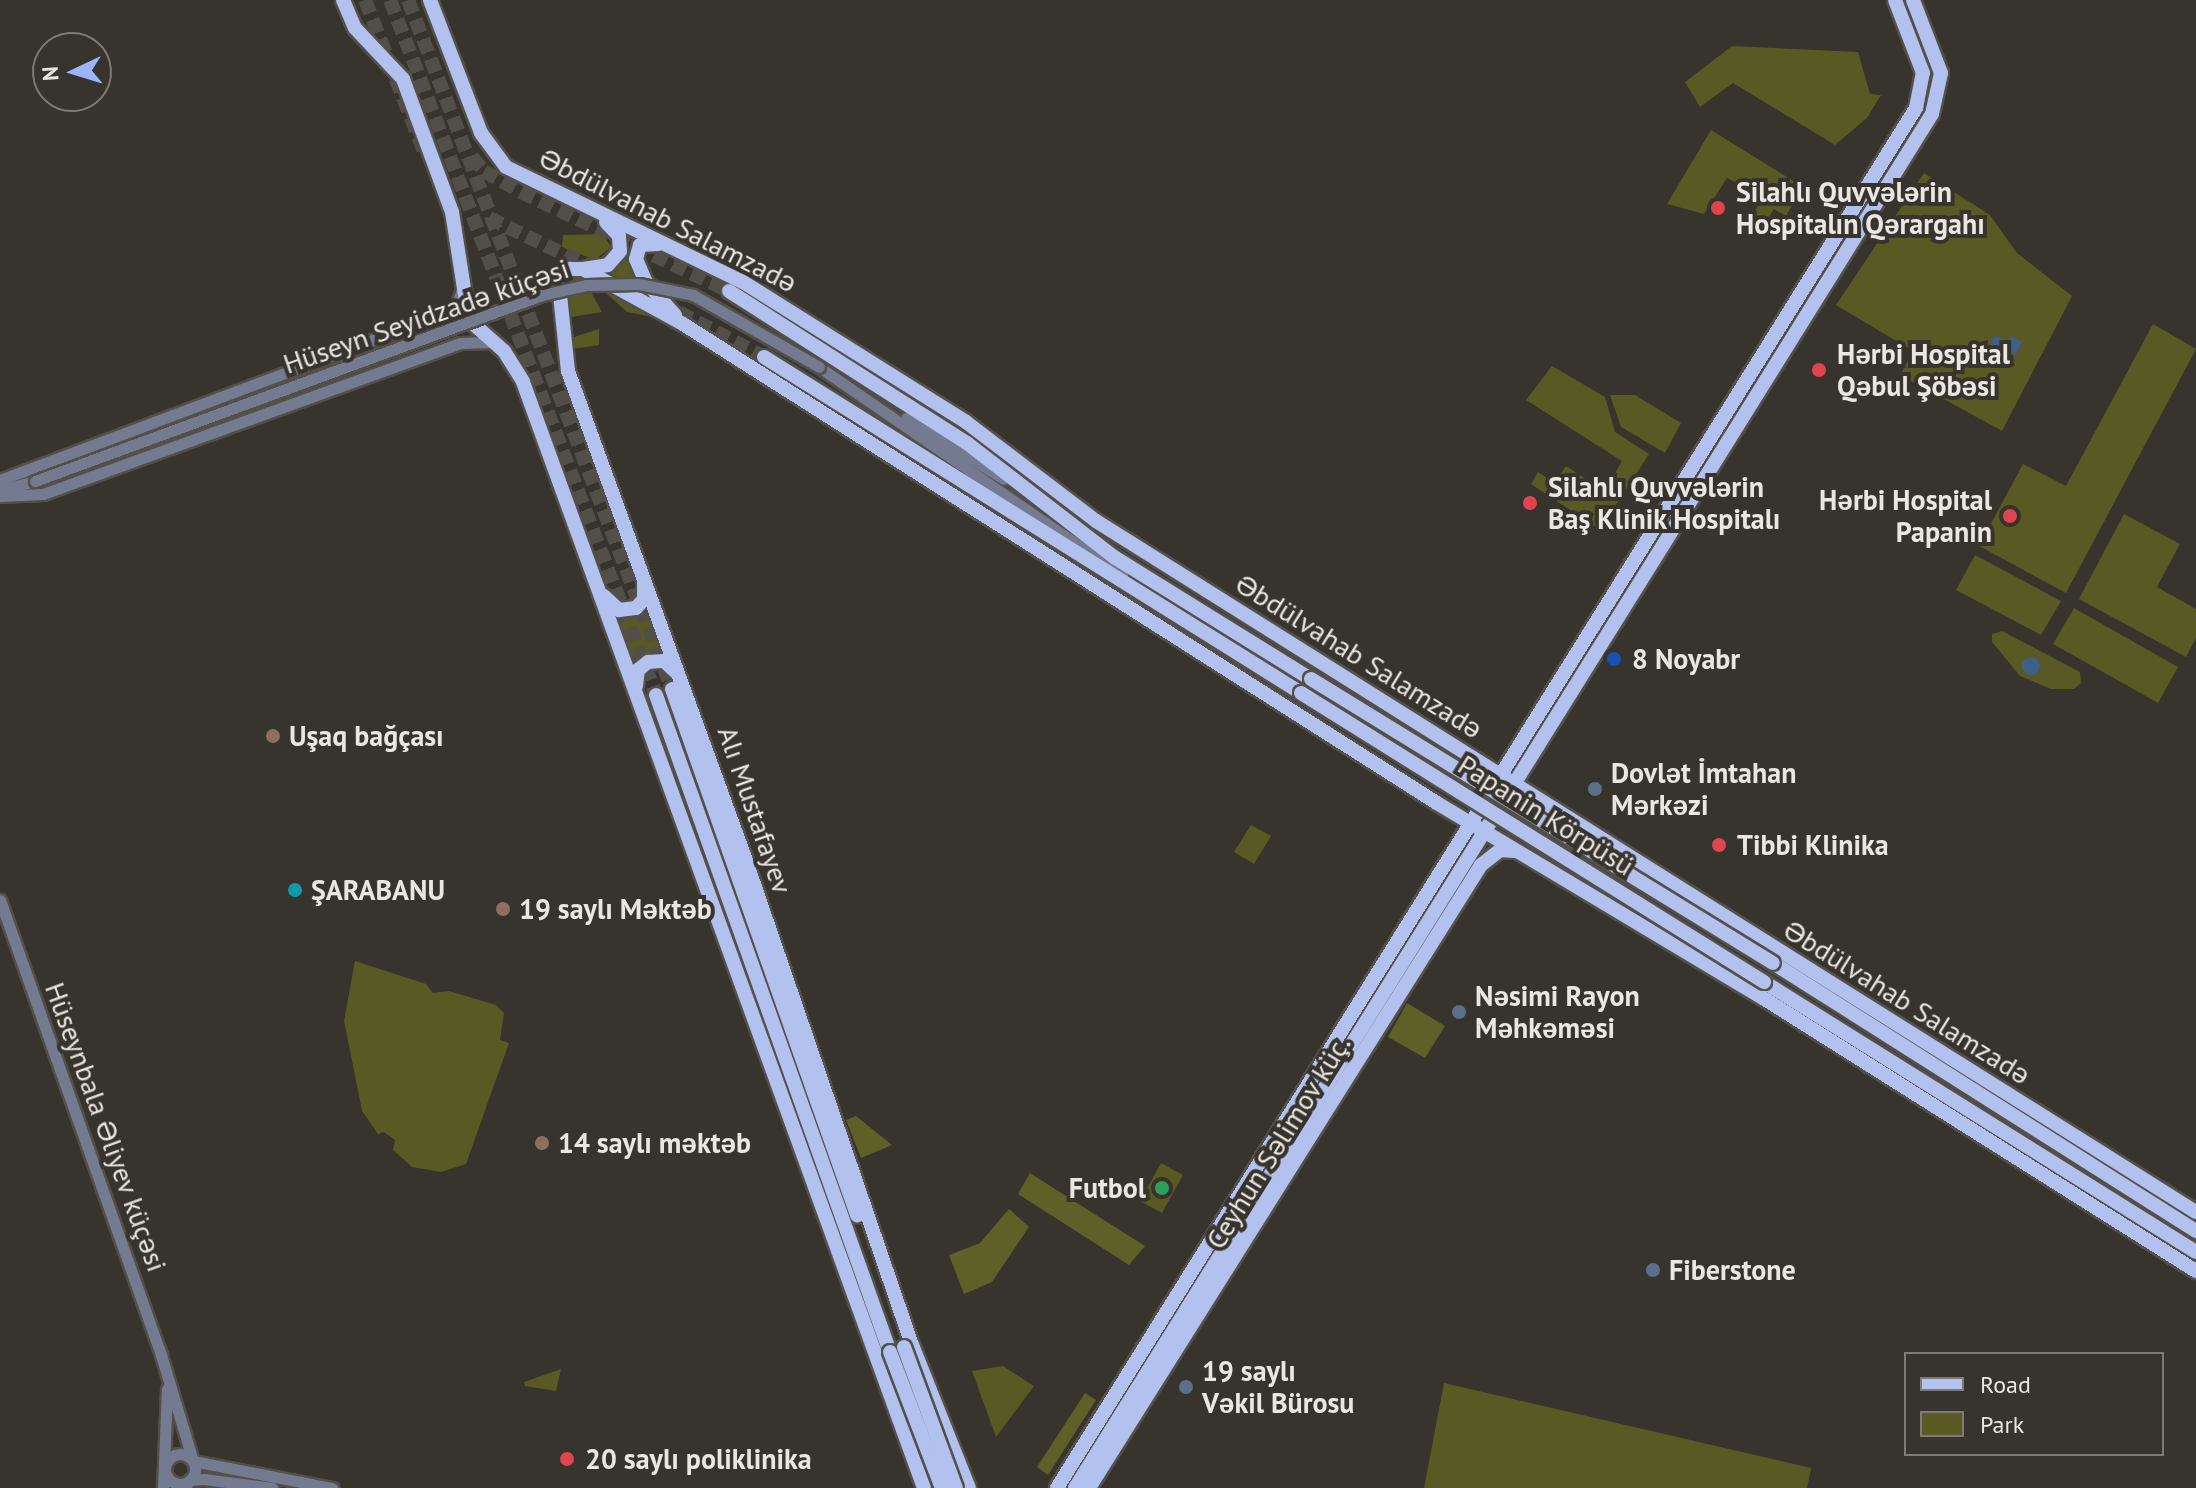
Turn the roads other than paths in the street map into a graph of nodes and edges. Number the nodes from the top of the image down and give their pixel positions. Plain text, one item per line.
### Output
1 (343, 0) edge
2 (430, 0) edge
3 (1895, 0) edge
4 (1913, 0) edge
5 (1891, 146) junction
6 (1907, 155) junction
7 (599, 216) junction
8 (662, 244) junction
9 (583, 269) junction
10 (462, 277) junction
11 (729, 291) tunnel mouth
12 (430, 318) junction
13 (683, 324) junction
14 (495, 343) junction
15 (425, 356) junction
16 (764, 357) tunnel mouth
17 (328, 359) junction
18 (339, 387) junction
19 (877, 403) junction
20 (1002, 448) junction
21 (1004, 469) junction
22 (0, 480) edge
23 (1039, 487) junction
24 (0, 493) edge
25 (1096, 521) junction
26 (1076, 525) junction
27 (1114, 557) junction
28 (642, 571) junction
29 (600, 589) junction
30 (1142, 594) junction
31 (1190, 646) junction
32 (679, 675) junction
33 (1311, 679) joint
34 (672, 689) tunnel mouth
35 (636, 691) junction
36 (656, 695) tunnel mouth
37 (1468, 756) junction
38 (1499, 775) junction
39 (1514, 785) junction
40 (1437, 803) junction
41 (1551, 808) junction
42 (1469, 822) junction
43 (1484, 831) junction
44 (1525, 856) junction
45 (1449, 887) junction
46 (0, 900) edge
47 (1449, 918) junction
48 (1422, 931) junction
49 (1773, 963) joint
50 (1811, 987) junction
51 (1841, 991) junction
52 (1800, 1005) junction
53 (1902, 1030) junction
54 (1817, 1032) junction
55 (1916, 1053) junction
56 (1877, 1069) junction
57 (1908, 1072) junction
58 (1314, 1108) junction
59 (1301, 1156) junction
60 (2196, 1212) edge
61 (2196, 1231) edge
62 (2196, 1252) edge
63 (2196, 1271) edge
64 (897, 1350) junction
65 (166, 1371) junction
66 (950, 1442) junction
67 (913, 1459) junction
68 (193, 1461) junction
69 (166, 1465) junction
70 (187, 1484) edge
71 (163, 1488) edge
72 (272, 1488) edge
73 (332, 1488) edge
74 (924, 1488) edge
75 (941, 1488) edge
76 (956, 1488) edge
77 (969, 1488) edge
78 (1057, 1488) edge
79 (1075, 1488) edge
80 (1089, 1488) edge

1 - 10 main road
2 - 7 main road, Əbdülvahab Salamzadə
3 - 5 main road
4 - 6 main road
5 - 6 main road
5 - 38 main road
6 - 39 main road
7 - 8 main road, Əbdülvahab Salamzadə
7 - 9 main road
8 - 13 main road
8 - 20 main road, Əbdülvahab Salamzadə
9 - 13 main road
9 - 28 main road, Alı Mustafayev
10 - 12 street
10 - 14 main road
11 - 21 main road, Əbdülvahab Salamzadə
12 - 15 street
12 - 17 street
13 - 31 main road
14 - 15 street
14 - 29 main road
15 - 18 street
16 - 30 main road
17 - 18 street
17 - 22 street
18 - 24 street
19 - 24 street, Hüseyn Seyidzadə küçəsi, bridge
19 - 27 street
19 - 30 street
20 - 23 main road
20 - 25 main road, Əbdülvahab Salamzadə
21 - 23 main road
21 - 26 main road, Əbdülvahab Salamzadə
23 - 25 main road
23 - 26 main road
25 - 37 main road, Əbdülvahab Salamzadə
26 - 27 main road, Əbdülvahab Salamzadə
27 - 33 main road, Əbdülvahab Salamzadə
28 - 29 main road
28 - 32 main road, Alı Mustafayev
29 - 35 main road
30 - 31 main road
30 - 52 main road, Papanin Körpüsü, bridge
31 - 40 main road
32 - 35 main road
32 - 66 main road, Alı Mustafayev
33 - 49 main road, Papanin Körpüsü, bridge
34 - 64 main road, Alı Mustafayev
35 - 67 main road
36 - 64 main road, Alı Mustafayev
37 - 38 main road, Əbdülvahab Salamzadə
37 - 40 main road
38 - 39 main road, Əbdülvahab Salamzadə
38 - 42 main road, Ceyhun Səlimov küç.
39 - 41 main road, Əbdülvahab Salamzadə
39 - 43 main road, Ceyhun Səlimov küç.
40 - 42 main road
41 - 44 main road
41 - 51 main road, Əbdülvahab Salamzadə
42 - 43 main road
42 - 78 main road, Ceyhun Səlimov küç.
43 - 44 main road
43 - 45 main road, Ceyhun Səlimov küç.
44 - 47 main road, Ceyhun Səlimov küç.
44 - 54 main road
45 - 47 main road
45 - 48 main road, Ceyhun Səlimov küç.
46 - 65 street, Hüseynbala Əliyev küçəsi
47 - 48 main road
47 - 59 main road, Ceyhun Səlimov küç.
48 - 58 main road, Ceyhun Səlimov küç.
49 - 50 main road, Əbdülvahab Salamzadə
50 - 51 main road
50 - 55 main road, Əbdülvahab Salamzadə
51 - 53 main road, Əbdülvahab Salamzadə
52 - 54 main road
52 - 57 main road
53 - 55 main road
53 - 60 main road, Əbdülvahab Salamzadə
54 - 56 main road
55 - 61 main road, Əbdülvahab Salamzadə
56 - 57 main road
56 - 63 main road
57 - 62 main road
58 - 59 main road
58 - 79 main road, Ceyhun Səlimov küç.
59 - 80 main road, Ceyhun Səlimov küç.
64 - 75 main road, bridge
64 - 76 main road, bridge
65 - 68 street, Hüseynbala Əliyev küçəsi
65 - 69 street
66 - 67 main road
66 - 77 main road, Alı Mustafayev
67 - 74 main road
68 - 69 street
68 - 70 street
68 - 73 street
69 - 70 street
69 - 71 street
70 - 72 street

